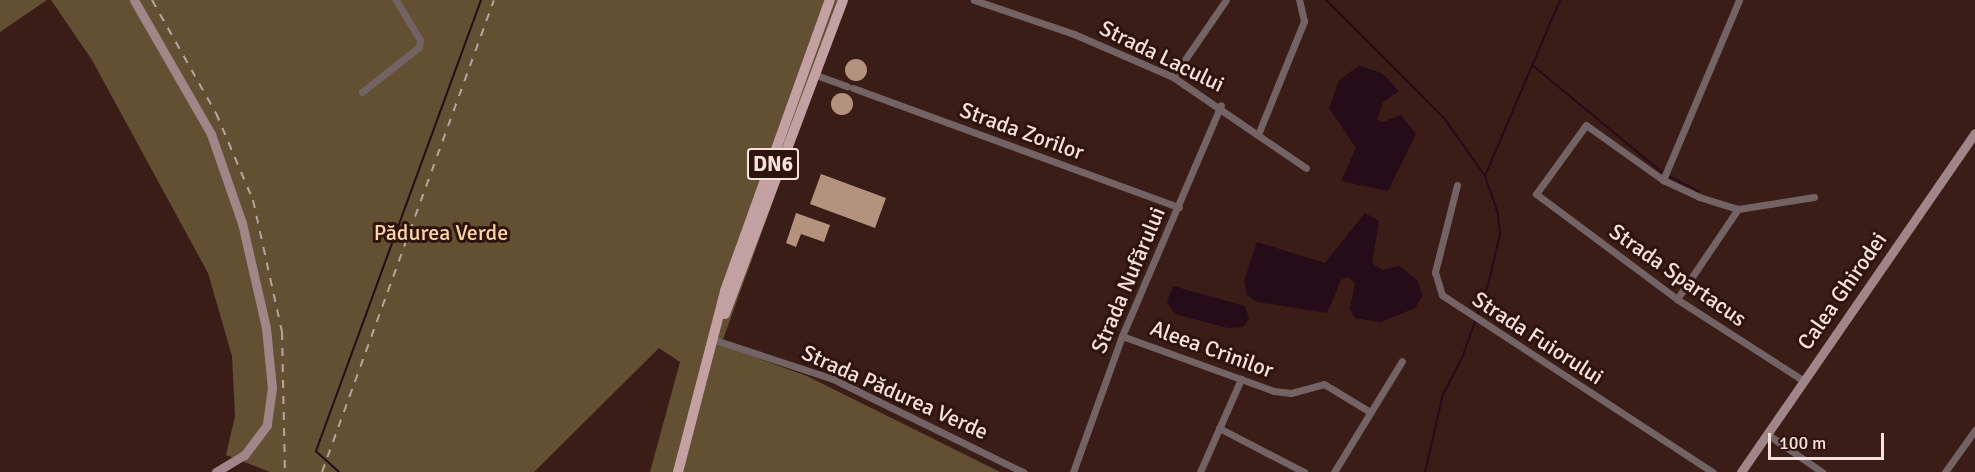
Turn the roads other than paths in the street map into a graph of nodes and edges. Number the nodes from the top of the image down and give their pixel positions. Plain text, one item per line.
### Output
1 (134, 0) edge
2 (396, 0) edge
3 (831, 0) edge
4 (843, 0) edge
5 (975, 0) edge
6 (1226, 0) edge
7 (1299, 0) edge
8 (1739, 0) edge
9 (816, 75) junction
10 (1173, 77) junction
11 (362, 92) dead end
12 (1221, 105) junction
13 (1259, 132) junction
14 (1975, 133) edge
15 (1306, 168) dead end
16 (1663, 180) junction
17 (1457, 185) dead end
18 (1814, 197) dead end
19 (1179, 207) junction
20 (1738, 209) junction
21 (1677, 299) junction
22 (719, 328) junction
23 (1122, 336) junction
24 (715, 340) junction
25 (1402, 361) dead end
26 (1241, 379) junction
27 (1804, 381) junction
28 (1370, 412) junction
29 (1219, 428) junction
30 (1975, 430) edge
31 (1767, 434) junction
32 (216, 472) edge
33 (678, 472) edge
34 (1023, 472) edge
35 (1073, 472) edge
36 (1200, 472) edge
37 (1304, 472) edge
38 (1334, 472) edge
39 (1713, 472) edge
40 (1741, 472) edge
41 (1822, 472) edge
42 (1945, 472) edge

1 - 32 street
2 - 11 street
3 - 22 main road, DN6
4 - 9 main road, DN6
5 - 10 street, Strada Lacului
6 - 10 street
7 - 13 street
8 - 16 street
9 - 19 street, Strada Zorilor
9 - 22 main road, DN6
10 - 12 street, Strada Lacului
12 - 13 street, Strada Lacului
12 - 19 street, Strada Nufărului
13 - 15 street, Strada Lacului
14 - 27 street, Calea Ghirodei
16 - 20 street
16 - 21 street, Strada Spartacus
17 - 39 street, Strada Fuiorului
18 - 20 street
19 - 23 street, Strada Nufărului
20 - 21 street
21 - 27 street, Strada Spartacus
22 - 24 main road, DN6
23 - 26 street, Aleea Crinilor
23 - 35 street, Strada Nufărului
24 - 33 main road, DN6
24 - 34 street, Strada Pădurea Verde
25 - 28 street
26 - 28 street, Aleea Crinilor
26 - 29 street
27 - 31 street, Calea Ghirodei
28 - 38 street
29 - 36 street
29 - 37 street
30 - 42 street
31 - 40 street, Calea Ghirodei
31 - 41 street

